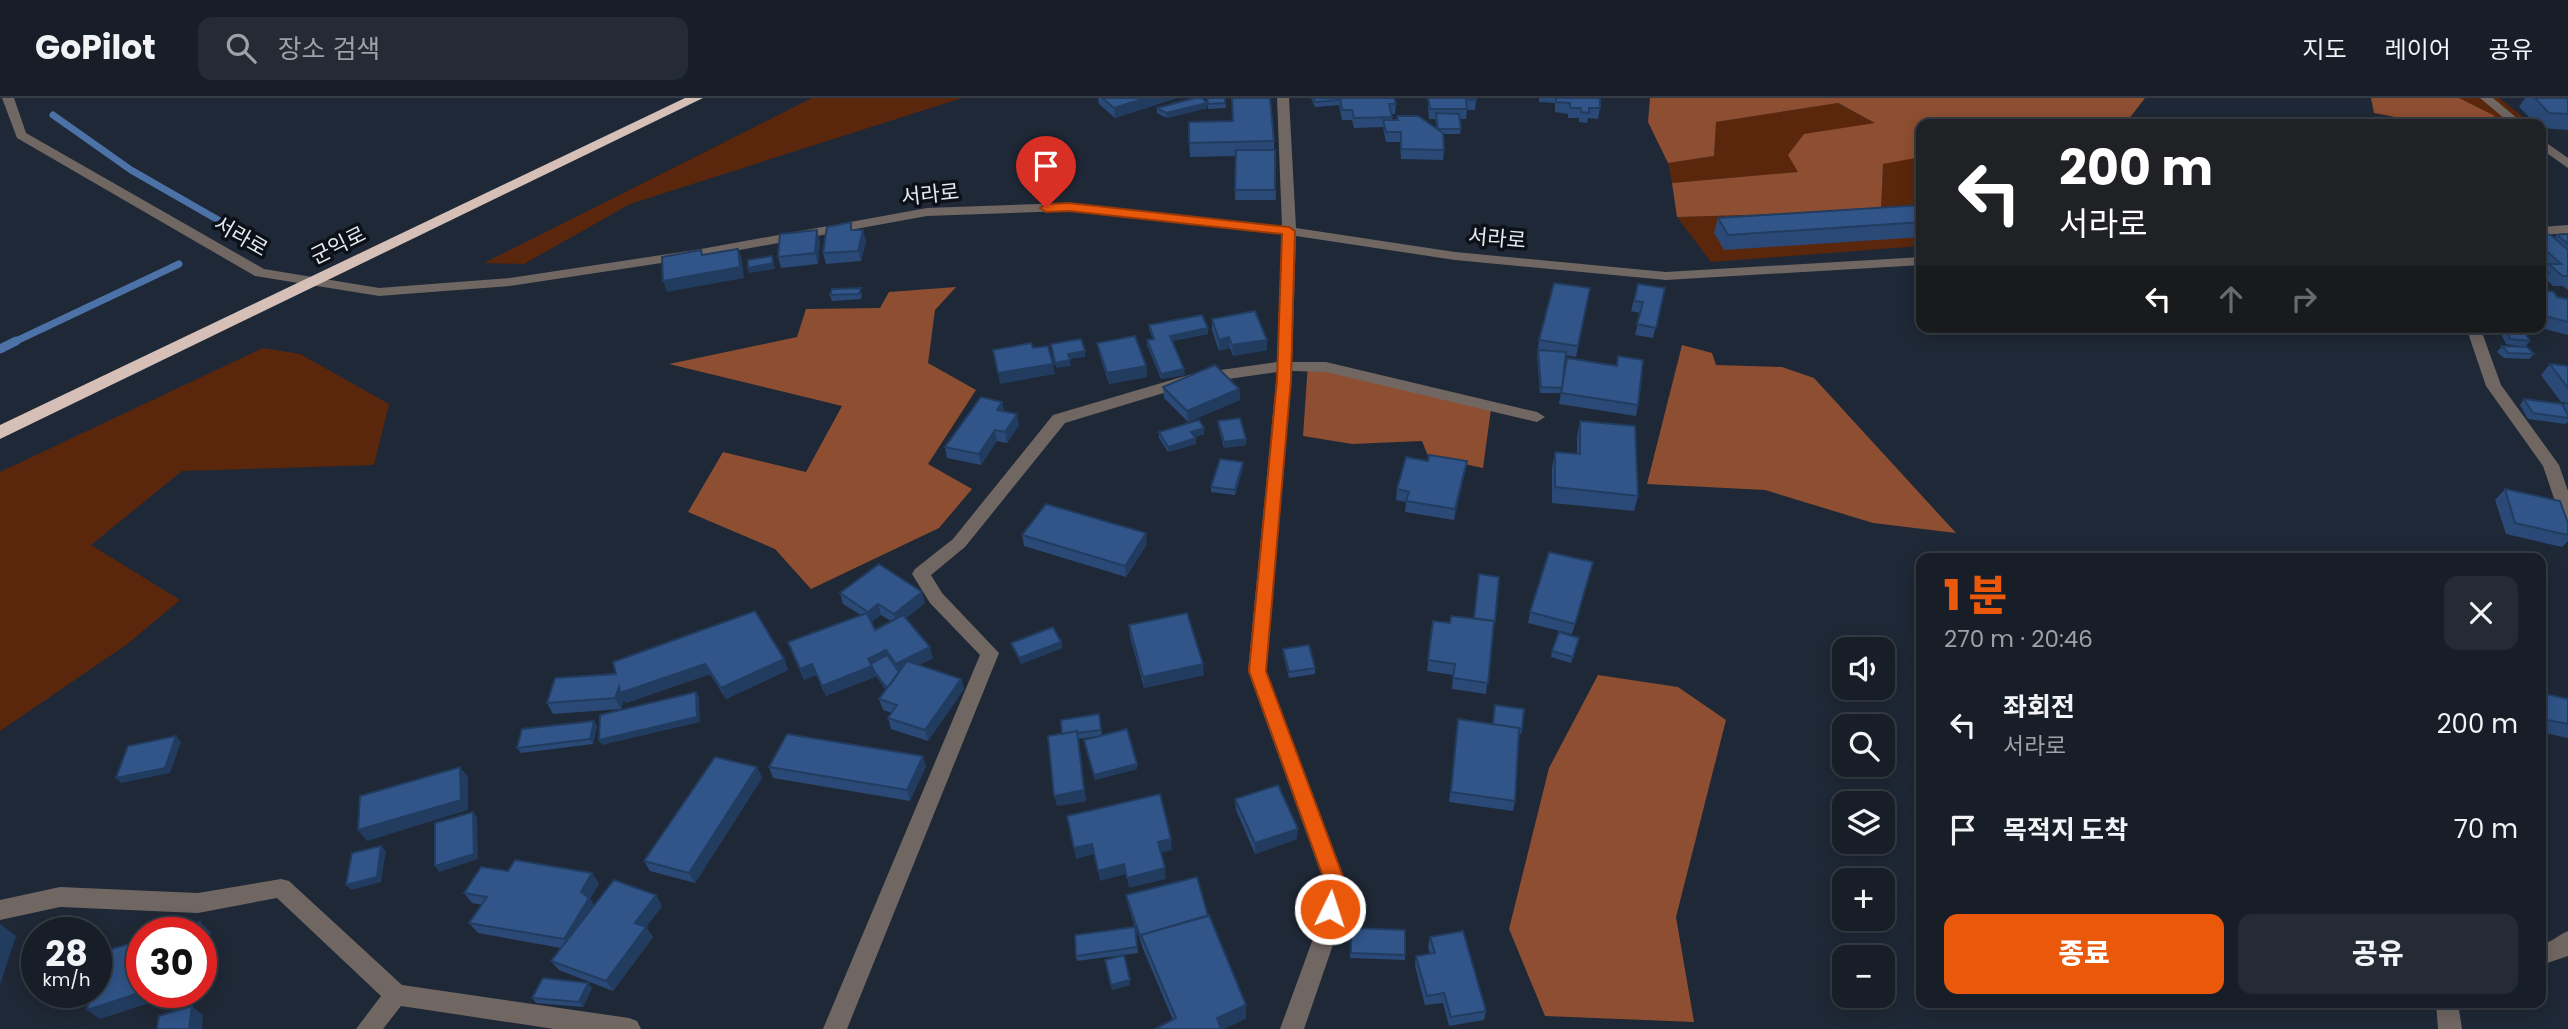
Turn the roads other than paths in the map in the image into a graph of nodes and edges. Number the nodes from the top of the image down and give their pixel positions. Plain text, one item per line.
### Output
1 (8, 98) edge
2 (664, 98) edge
3 (696, 98) edge
4 (1283, 98) edge
5 (2486, 98) edge
6 (2512, 119) edge
7 (2546, 147) edge
8 (2568, 164) edge
9 (2568, 229) edge
10 (1289, 231) junction
11 (2546, 231) edge
12 (1916, 261) edge
13 (2475, 333) edge
14 (1283, 366) junction
15 (1537, 417) dead end
16 (0, 418) edge
17 (0, 433) edge
18 (2568, 516) edge
19 (0, 911) edge
20 (2568, 941) edge
21 (2546, 953) edge
22 (396, 995) junction
23 (2448, 1008) edge
24 (368, 1029) edge
25 (629, 1029) edge
26 (835, 1029) edge
27 (1292, 1029) edge
28 (2450, 1029) edge

1 - 10 street, 서라로
2 - 16 highway, 군익로
3 - 17 highway, 군익로
4 - 10 street
5 - 6 street
7 - 8 street
9 - 11 street
10 - 12 street, 서라로
10 - 14 street
13 - 18 street
14 - 15 street
14 - 26 street
14 - 27 street
19 - 22 street
20 - 21 street
22 - 24 street
22 - 25 street
23 - 28 street

